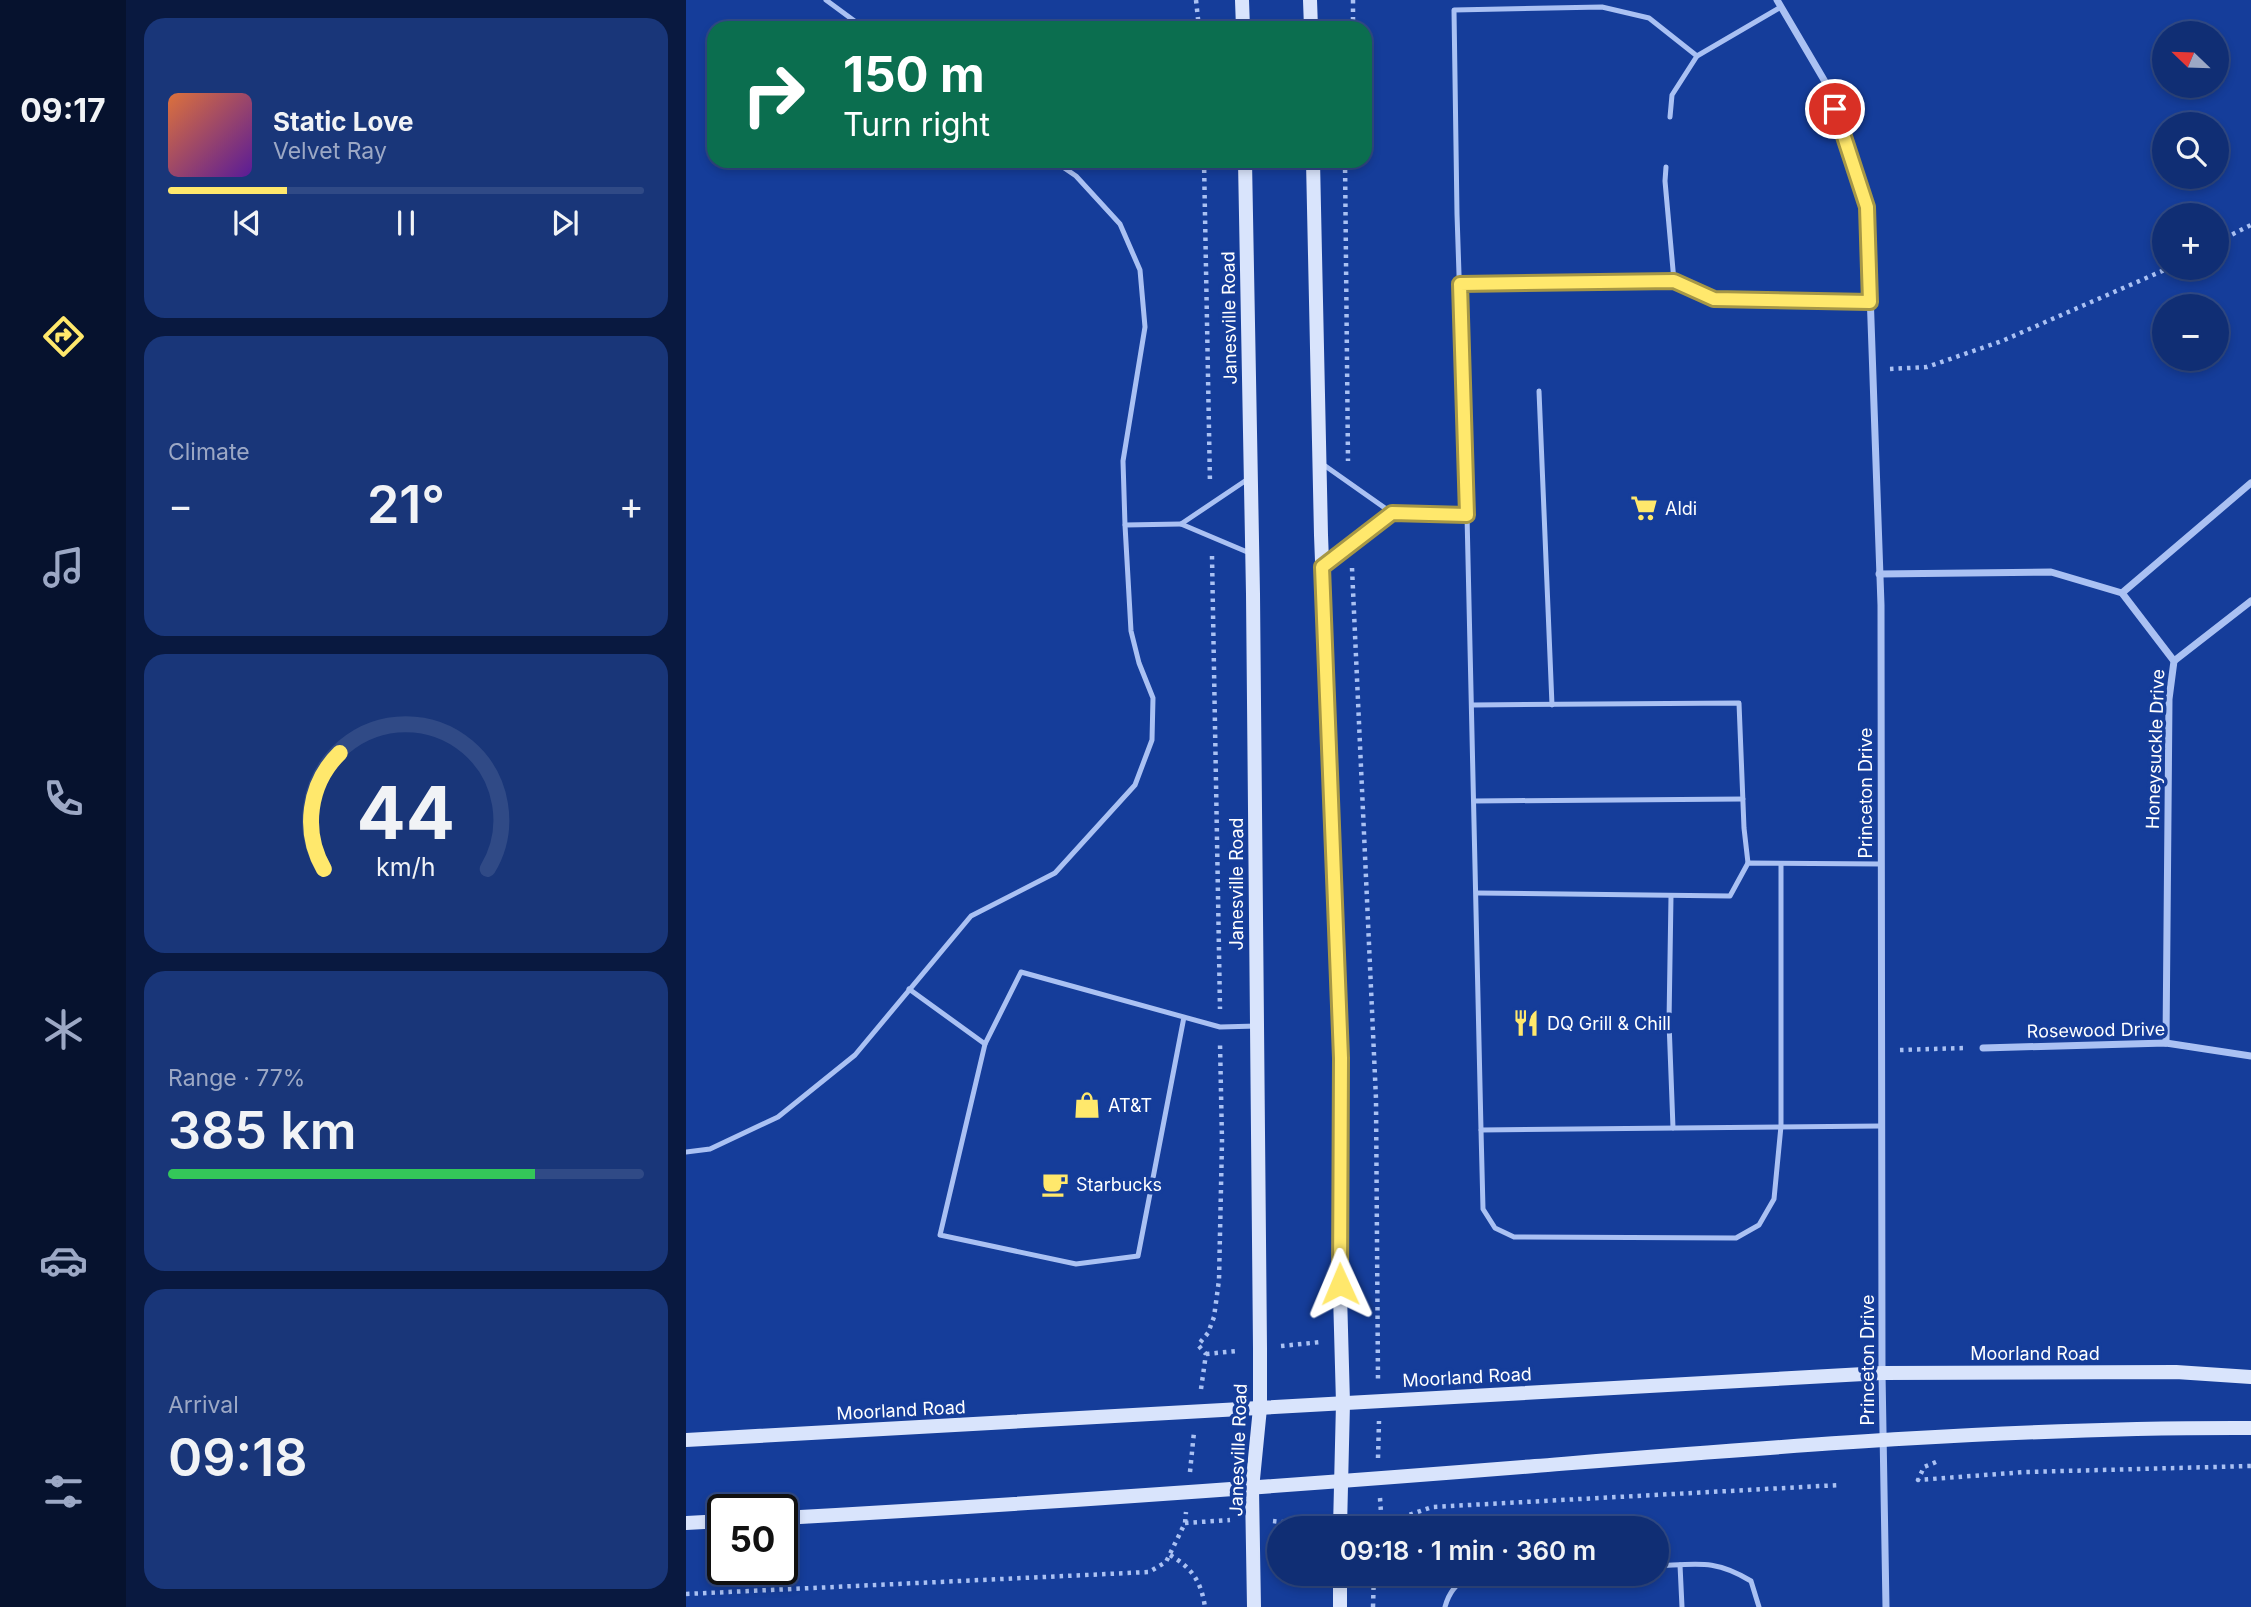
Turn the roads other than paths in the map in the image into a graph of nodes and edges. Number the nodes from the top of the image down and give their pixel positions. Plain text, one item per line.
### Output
1 (826, 0) edge
2 (1242, 0) edge
3 (1310, 0) edge
4 (1788, 0) edge
5 (1779, 3) edge
6 (854, 21) edge
7 (1242, 21) edge
8 (1311, 21) edge
9 (1697, 56) junction
10 (1670, 117) dead end
11 (1666, 167) dead end
12 (1064, 168) edge
13 (1245, 168) edge
14 (1313, 168) edge
15 (1674, 281) junction
16 (1460, 284) junction
17 (1870, 302) junction
18 (1539, 391) dead end
19 (1319, 462) junction
20 (1251, 477) junction
21 (2251, 483) edge
22 (1392, 513) junction
23 (1467, 515) junction
24 (1181, 524) junction
25 (1125, 525) junction
26 (1252, 554) junction
27 (1322, 567) junction
28 (1879, 574) junction
29 (2122, 593) junction
30 (2251, 601) edge
31 (2174, 661) junction
32 (1472, 705) junction
33 (1552, 705) junction
34 (1743, 799) junction
35 (1474, 801) junction
36 (1748, 863) junction
37 (1781, 864) junction
38 (1881, 864) junction
39 (1477, 893) junction
40 (1671, 896) junction
41 (909, 989) junction
42 (1184, 1017) junction
43 (1256, 1026) junction
44 (2166, 1043) junction
45 (985, 1044) junction
46 (1983, 1048) road end
47 (2251, 1056) edge
48 (1781, 1126) junction
49 (1881, 1126) junction
50 (1673, 1128) junction
51 (1481, 1130) junction
52 (686, 1152) edge
53 (1882, 1373) junction
54 (2251, 1377) edge
55 (1343, 1403) junction
56 (1260, 1408) junction
57 (2251, 1428) edge
58 (1883, 1439) junction
59 (686, 1440) edge
60 (1340, 1481) junction
61 (1252, 1489) junction
62 (1340, 1516) edge
63 (798, 1517) edge
64 (707, 1522) edge
65 (686, 1523) edge
66 (1669, 1565) edge
67 (1680, 1565) junction
68 (1340, 1586) edge
69 (1456, 1586) edge
70 (1254, 1607) edge
71 (1340, 1607) edge
72 (1446, 1607) edge
73 (1682, 1607) edge
74 (1759, 1607) edge
75 (1886, 1607) edge

1 - 6 lane
2 - 7 main road
3 - 8 main road
4 - 5 street
5 - 9 lane
5 - 17 street, Princeton Drive
9 - 10 lane
9 - 16 lane
11 - 15 lane
12 - 25 lane
13 - 20 main road, Janesville Road
14 - 19 main road
15 - 16 lane
15 - 17 lane
16 - 23 lane
17 - 28 street, Princeton Drive
18 - 33 lane
19 - 22 lane
19 - 27 main road
20 - 24 lane
20 - 26 main road, Janesville Road
21 - 29 street
22 - 23 lane
22 - 27 lane
23 - 32 lane
24 - 25 lane
24 - 26 lane
25 - 41 lane
26 - 43 main road, Janesville Road
27 - 55 main road
28 - 29 street
28 - 38 street, Princeton Drive
29 - 31 street, Honeysuckle Drive
30 - 31 street
31 - 44 street, Honeysuckle Drive
32 - 33 lane
32 - 35 lane
33 - 34 lane
34 - 35 lane
34 - 36 lane
35 - 39 lane
36 - 37 lane
36 - 40 lane
37 - 38 lane
37 - 48 lane
38 - 49 street, Princeton Drive
39 - 40 lane
39 - 51 lane
40 - 50 lane
41 - 45 lane
41 - 52 lane
42 - 43 lane
42 - 45 lane
42 - 45 lane
43 - 56 main road, Janesville Road
44 - 46 street, Rosewood Drive
44 - 47 street, Rosewood Drive
48 - 49 lane
48 - 50 lane
48 - 51 lane
49 - 53 street, Princeton Drive
50 - 51 lane
53 - 54 main road, Moorland Road
53 - 55 main road, Moorland Road
53 - 58 street, Princeton Drive
55 - 56 main road, Moorland Road
55 - 60 main road
56 - 59 main road, Moorland Road
56 - 61 main road, Janesville Road
57 - 58 main road
58 - 60 main road
58 - 75 street, Princeton Drive
60 - 61 main road
60 - 62 main road
61 - 63 main road
61 - 70 main road, Janesville Road
64 - 65 main road
66 - 67 lane
67 - 73 lane
67 - 74 lane
68 - 71 main road
69 - 72 lane

